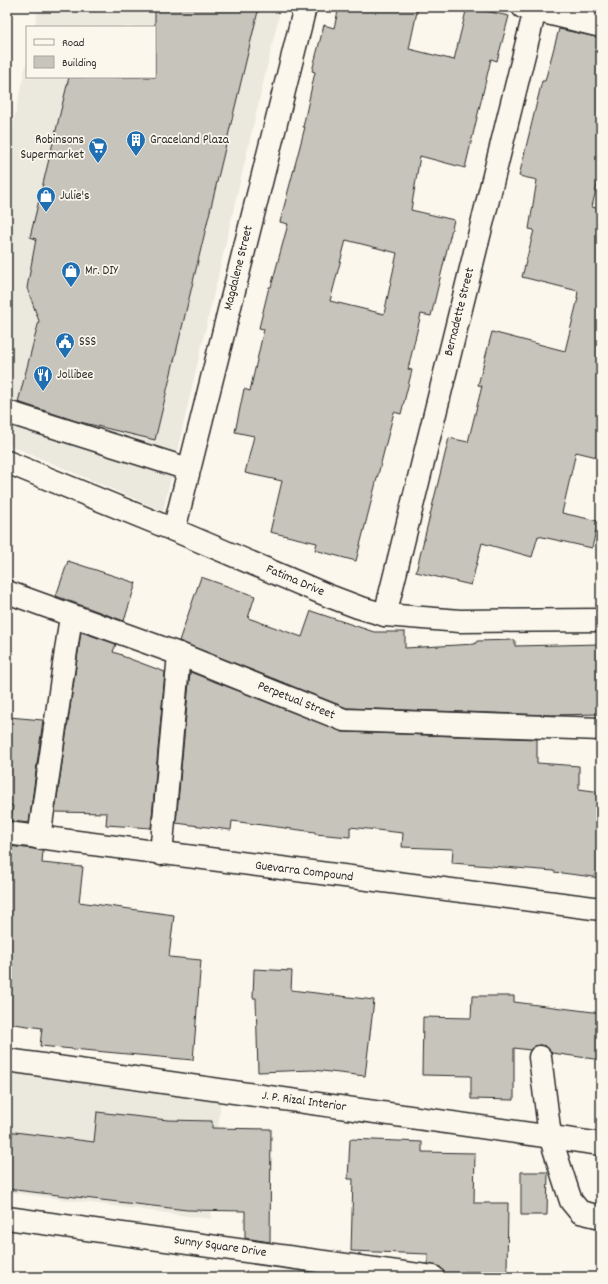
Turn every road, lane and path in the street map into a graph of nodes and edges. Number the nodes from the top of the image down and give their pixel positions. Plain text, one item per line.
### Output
1 (305, 7) edge
2 (529, 8) edge
3 (601, 26) edge
4 (7, 412) edge
5 (7, 462) edge
6 (188, 469) junction
7 (174, 530) junction
8 (7, 592) edge
9 (385, 615) junction
10 (71, 616) junction
11 (601, 620) edge
12 (179, 654) junction
13 (601, 729) edge
14 (7, 833) edge
15 (39, 838) junction
16 (161, 854) junction
17 (601, 908) edge
18 (540, 1057) dead end
19 (7, 1060) edge
20 (550, 1136) junction
21 (601, 1144) edge
22 (7, 1218) edge
23 (601, 1218) edge
24 (433, 1277) edge

1 - 6 street, Magdalene Street
2 - 3 street
2 - 9 street, Bernadette Street
4 - 6 street
5 - 7 street, Fatima Drive
6 - 7 street, Magdalene Street
7 - 9 street, Fatima Drive
8 - 10 street, Perpetual Street
9 - 11 street, Fatima Drive
10 - 12 street, Perpetual Street
10 - 15 street
12 - 13 street, Perpetual Street
12 - 16 street
14 - 15 street, Guevarra Compound
15 - 16 street, Guevarra Compound
16 - 17 street, Guevarra Compound
18 - 20 street
19 - 20 street, J. P. Rizal Interior
20 - 21 street, J. P. Rizal Interior
20 - 23 street
22 - 24 street, Sunny Square Drive

